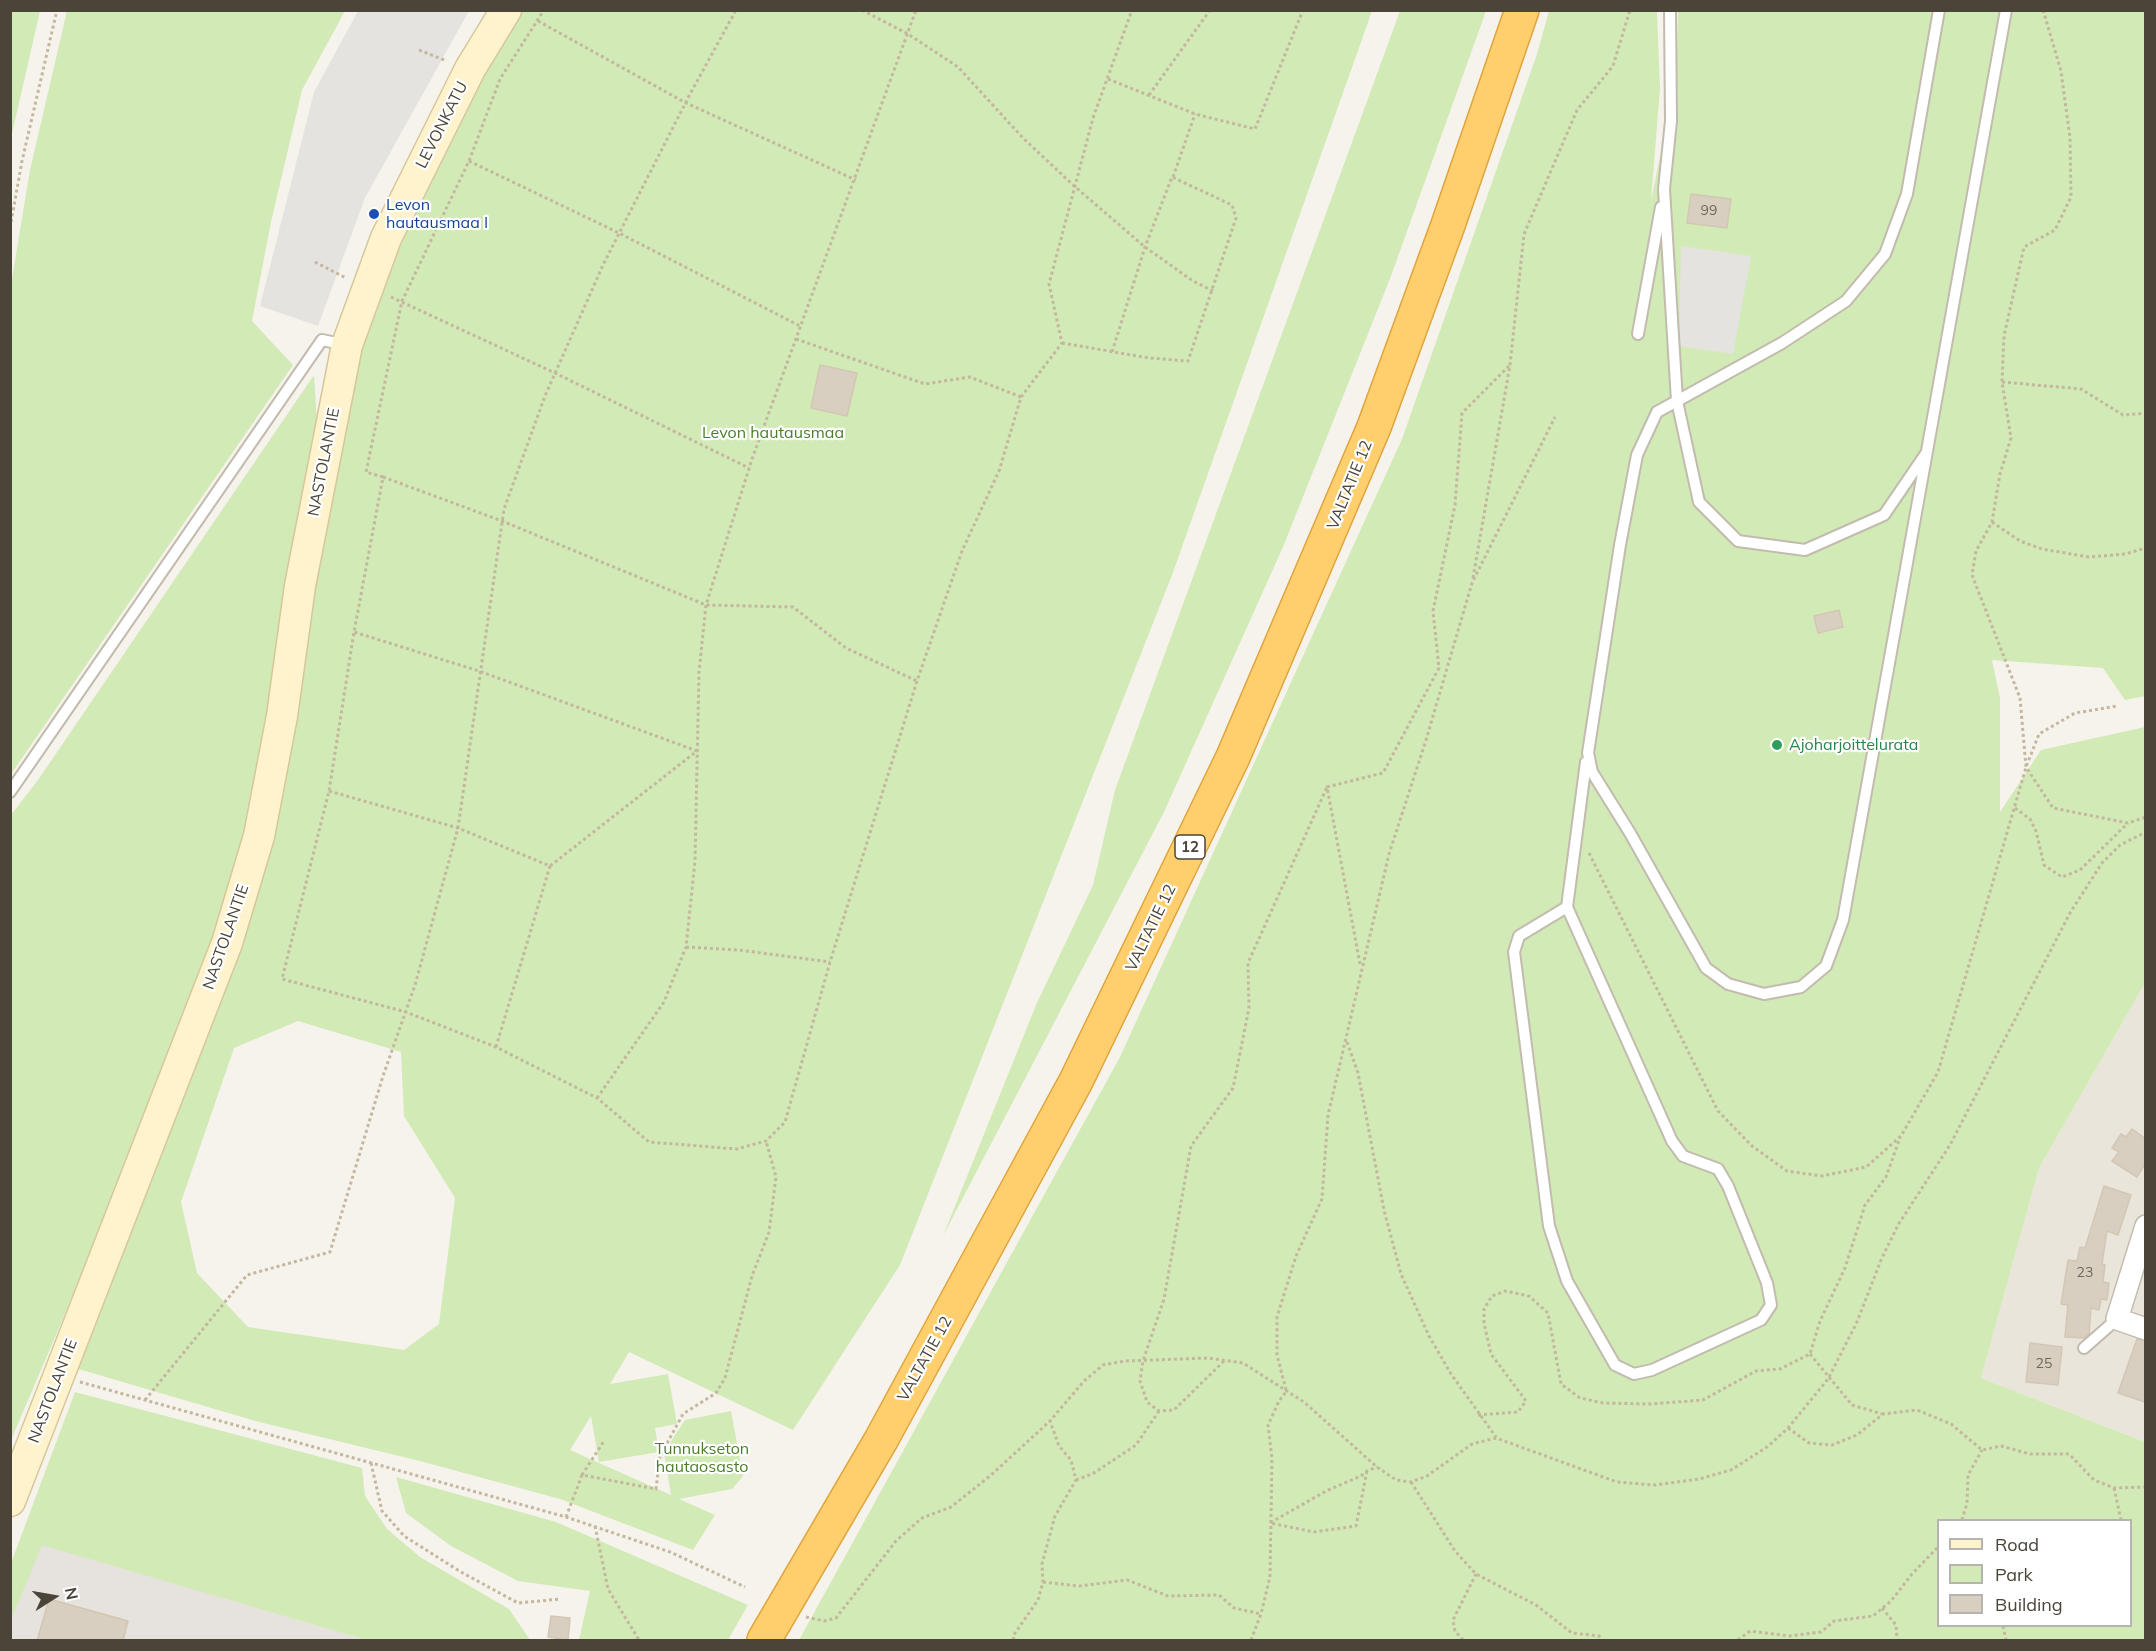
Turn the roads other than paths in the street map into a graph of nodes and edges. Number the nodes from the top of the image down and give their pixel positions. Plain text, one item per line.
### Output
1 (506, 10) edge
2 (1522, 10) edge
3 (1670, 10) edge
4 (2004, 10) edge
5 (1939, 13) edge
6 (1664, 189) junction
7 (1638, 334) dead end
8 (347, 345) junction
9 (1677, 402) junction
10 (1929, 448) junction
11 (1588, 753) junction
12 (10, 792) edge
13 (1567, 908) junction
14 (2145, 1226) edge
15 (2117, 1319) junction
16 (2145, 1329) edge
17 (2084, 1348) dead end
18 (10, 1502) edge
19 (764, 1641) edge

1 - 8 main road, LEVONKATU
2 - 19 highway, VALTATIE 12 / 12
3 - 6 lane
4 - 10 lane
5 - 9 lane
6 - 7 lane
6 - 9 lane
8 - 12 lane
8 - 18 main road, NASTOLANTIE
9 - 10 lane
9 - 11 lane
10 - 11 lane
11 - 13 lane
13 - 13 lane
14 - 15 street
15 - 16 street
15 - 17 lane

